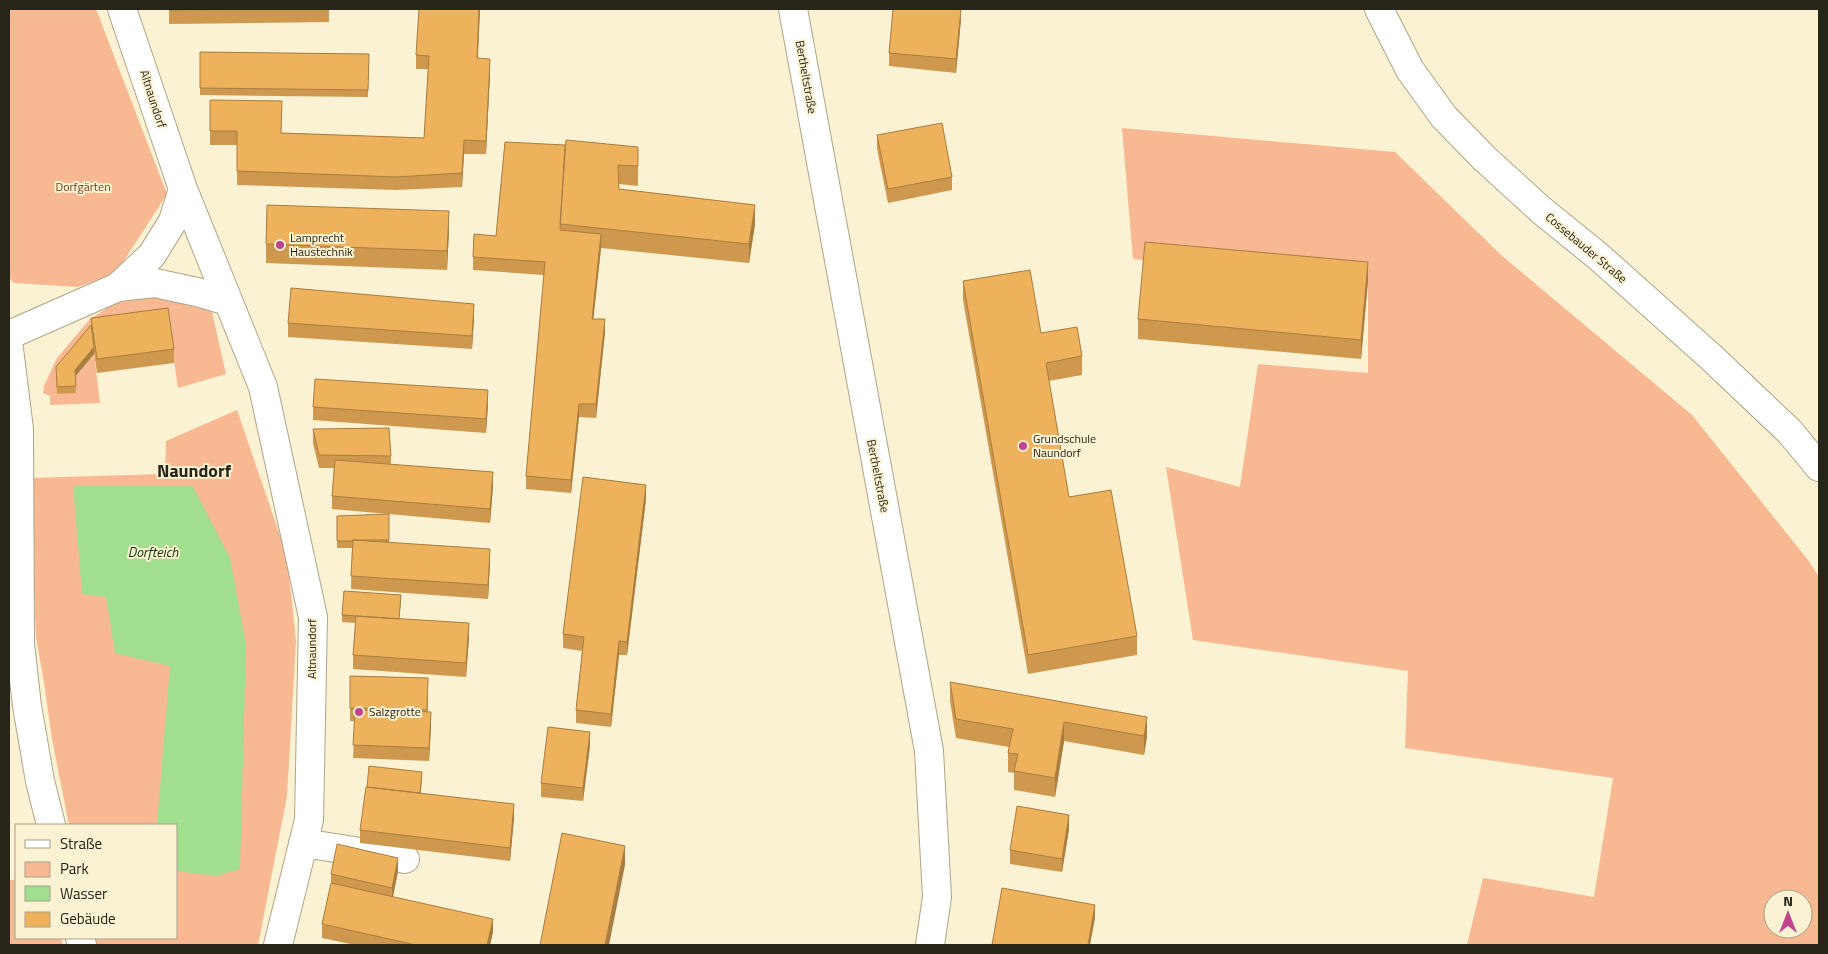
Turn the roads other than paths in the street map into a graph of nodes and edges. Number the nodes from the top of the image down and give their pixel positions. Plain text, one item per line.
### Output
1 (122, 9) edge
2 (793, 9) edge
3 (1379, 9) edge
4 (183, 189) junction
5 (118, 286) junction
6 (228, 301) junction
7 (9, 335) edge
8 (9, 349) edge
9 (1819, 467) edge
10 (51, 824) edge
11 (303, 843) junction
12 (405, 859) dead end
13 (278, 945) edge
14 (930, 945) edge

1 - 4 street, Altnaundorf
2 - 14 street, Bertheltstraße
3 - 9 street, Cossebauder Straße
4 - 5 street
4 - 6 street, Altnaundorf
5 - 6 street
5 - 7 street
6 - 11 street, Altnaundorf
8 - 10 street
11 - 12 street
11 - 13 street, Altnaundorf

